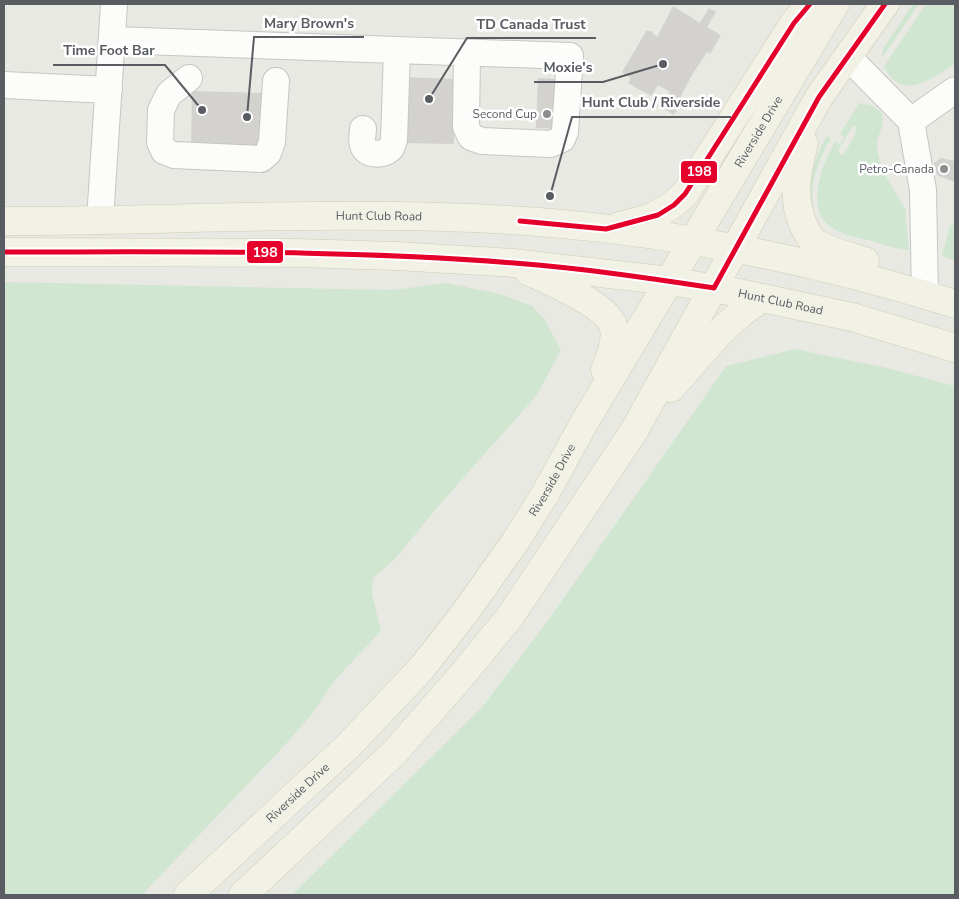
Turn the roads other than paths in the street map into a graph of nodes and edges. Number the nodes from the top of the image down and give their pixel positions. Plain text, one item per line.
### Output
1 (114, 4) edge
2 (810, 4) edge
3 (835, 4) edge
4 (885, 4) edge
5 (113, 40) junction
6 (397, 50) junction
7 (467, 53) junction
8 (847, 56) junction
9 (189, 78) dead end
10 (276, 81) dead end
11 (4, 85) edge
12 (109, 90) junction
13 (955, 90) edge
14 (819, 97) junction
15 (911, 122) junction
16 (363, 129) dead end
17 (4, 220) edge
18 (100, 220) junction
19 (606, 229) junction
20 (693, 242) junction
21 (735, 250) junction
22 (4, 252) edge
23 (101, 252) junction
24 (513, 263) junction
25 (670, 281) junction
26 (714, 288) junction
27 (925, 294) junction
28 (762, 298) junction
29 (955, 304) edge
30 (955, 348) edge
31 (584, 423) junction
32 (634, 431) junction
33 (188, 895) edge
34 (243, 895) edge

1 - 5 lane
2 - 19 main road
3 - 20 main road, Riverside Drive
4 - 8 main road
5 - 6 lane
5 - 12 lane
6 - 7 lane
6 - 16 lane
7 - 7 lane
8 - 14 main road
8 - 15 lane
9 - 10 lane
11 - 12 lane
12 - 18 lane
13 - 15 lane
14 - 21 main road
14 - 27 main road
15 - 27 lane
17 - 18 main road, Hunt Club Road
18 - 19 main road, Hunt Club Road
18 - 23 main road
19 - 20 main road, Hunt Club Road
20 - 21 main road, Hunt Club Road
20 - 25 main road, Riverside Drive
21 - 26 main road
21 - 27 main road, Hunt Club Road
22 - 23 main road, Hunt Club Road
23 - 24 main road, Hunt Club Road
24 - 25 main road, Hunt Club Road
24 - 31 main road
25 - 26 main road, Hunt Club Road
25 - 31 main road, Riverside Drive
26 - 28 main road, Hunt Club Road
26 - 32 main road
27 - 29 main road, Hunt Club Road
28 - 30 main road, Hunt Club Road
28 - 32 main road
31 - 33 main road, Riverside Drive
32 - 34 main road

